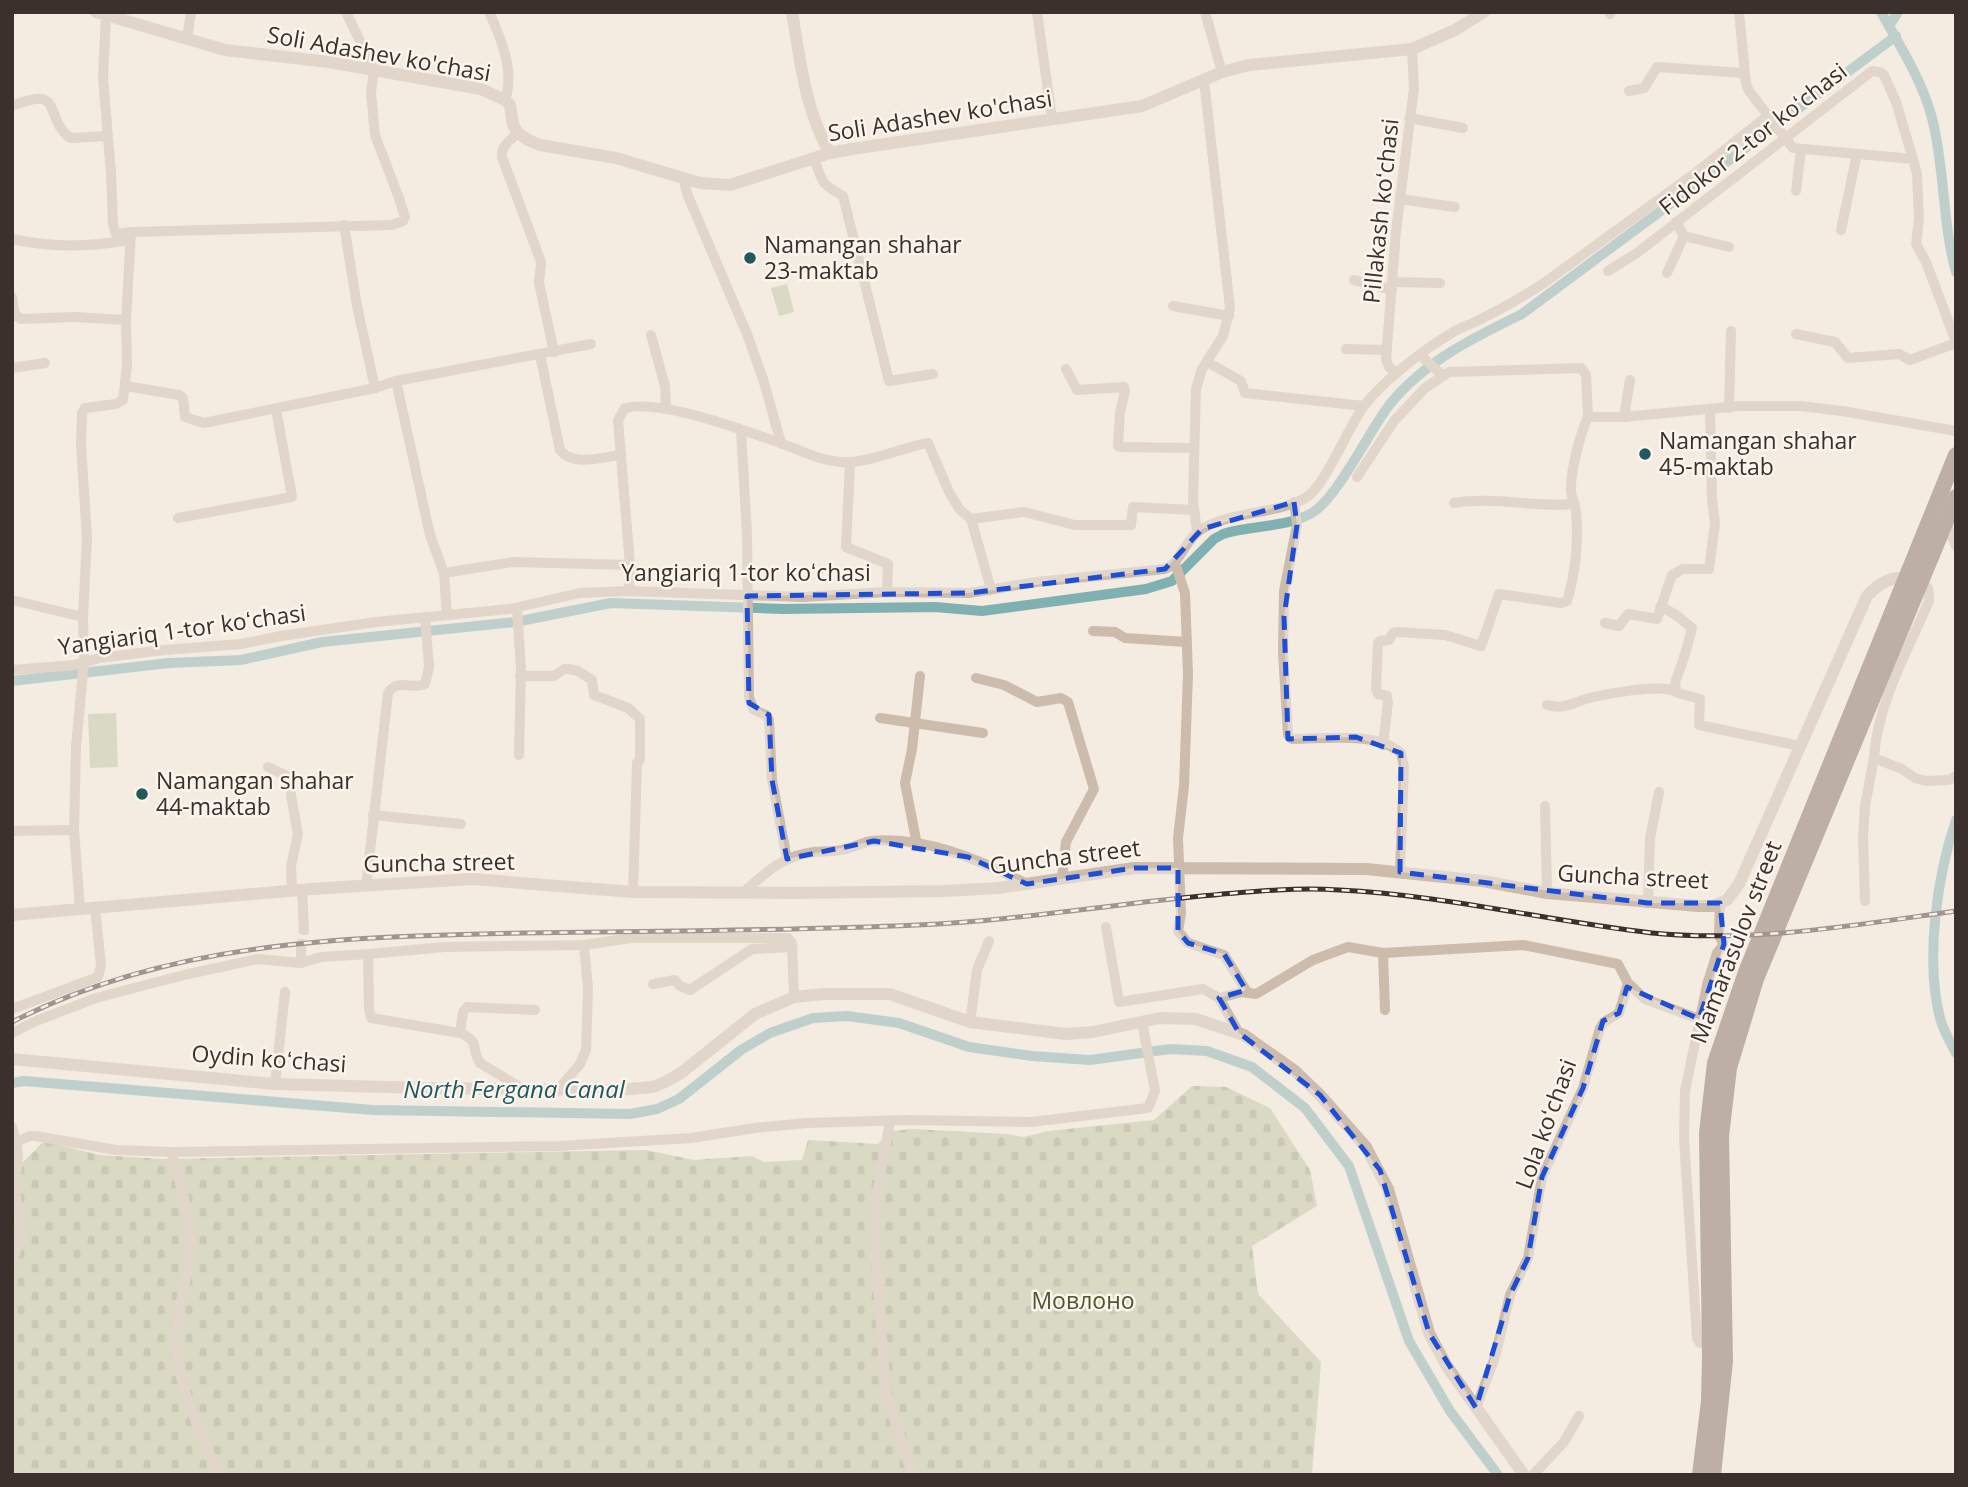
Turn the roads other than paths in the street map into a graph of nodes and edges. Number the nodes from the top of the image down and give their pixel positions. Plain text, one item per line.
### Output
1 (191, 12) edge
2 (346, 12) edge
3 (489, 12) edge
4 (792, 12) edge
5 (1037, 12) edge
6 (1205, 12) edge
7 (1484, 12) edge
8 (1739, 12) edge
9 (101, 14) edge
10 (187, 39) junction
11 (1412, 49) junction
12 (374, 70) junction
13 (1222, 72) junction
14 (1744, 73) junction
15 (1205, 80) junction
16 (1629, 90) dead end
17 (505, 100) junction
18 (12, 106) edge
19 (1409, 118) junction
20 (1771, 118) junction
21 (1052, 119) junction
22 (1463, 128) dead end
23 (519, 134) junction
24 (108, 136) junction
25 (1784, 137) junction
26 (1801, 150) junction
27 (830, 153) junction
28 (1857, 154) junction
29 (814, 159) junction
30 (1913, 159) junction
31 (683, 178) junction
32 (1796, 191) dead end
33 (1400, 199) junction
34 (1455, 207) dead end
35 (1676, 222) junction
36 (344, 225) junction
37 (1841, 230) dead end
38 (131, 236) junction
39 (1685, 236) junction
40 (12, 239) edge
41 (1729, 247) dead end
42 (1608, 271) dead end
43 (1667, 273) dead end
44 (1353, 280) dead end
45 (1440, 284) dead end
46 (1392, 286) junction
47 (12, 297) edge
48 (1173, 306) dead end
49 (1229, 316) junction
50 (126, 320) junction
51 (1731, 331) dead end
52 (1796, 334) dead end
53 (651, 335) dead end
54 (1956, 343) edge
55 (591, 344) dead end
56 (1346, 349) dead end
57 (1387, 350) junction
58 (554, 352) junction
59 (540, 355) junction
60 (1423, 358) junction
61 (1206, 362) junction
62 (46, 363) dead end
63 (12, 368) edge
64 (1066, 369) dead end
65 (1397, 373) junction
66 (933, 374) dead end
67 (1442, 375) junction
68 (1630, 380) dead end
69 (396, 381) junction
70 (126, 386) junction
71 (375, 388) junction
72 (1364, 407) junction
73 (1729, 408) junction
74 (276, 409) junction
75 (666, 409) junction
76 (1710, 410) junction
77 (1588, 417) junction
78 (1624, 417) junction
79 (741, 430) junction
80 (1956, 430) edge
81 (781, 443) junction
82 (1193, 448) junction
83 (621, 455) junction
84 (1956, 455) edge
85 (850, 463) junction
86 (1357, 477) dead end
87 (1956, 497) edge
88 (1454, 503) dead end
89 (1575, 504) junction
90 (1294, 506) junction
91 (1194, 510) junction
92 (178, 518) dead end
93 (971, 519) junction
94 (1946, 521) junction
95 (1197, 532) junction
96 (1956, 546) edge
97 (1175, 564) junction
98 (630, 565) junction
99 (444, 573) junction
100 (1913, 581) junction
101 (991, 589) junction
102 (629, 591) junction
103 (887, 592) junction
104 (12, 600) edge
105 (747, 604) junction
106 (1660, 607) junction
107 (517, 610) junction
108 (447, 615) junction
109 (83, 617) junction
110 (426, 620) junction
111 (1605, 623) dead end
112 (1093, 631) dead end
113 (1186, 642) junction
114 (84, 663) junction
115 (12, 670) edge
116 (520, 676) junction
117 (920, 676) dead end
118 (976, 678) dead end
119 (1676, 692) junction
120 (1546, 705) dead end
121 (880, 718) dead end
122 (914, 723) junction
123 (983, 733) dead end
124 (1384, 745) junction
125 (1800, 746) junction
126 (519, 755) dead end
127 (1874, 758) junction
128 (268, 767) dead end
129 (1956, 776) edge
130 (1659, 792) dead end
131 (1545, 806) dead end
132 (373, 815) junction
133 (461, 824) dead end
134 (74, 830) junction
135 (12, 831) edge
136 (918, 845) junction
137 (787, 859) junction
138 (1178, 868) junction
139 (1400, 872) junction
140 (1062, 878) junction
141 (1027, 884) junction
142 (366, 886) junction
143 (297, 890) junction
144 (633, 892) junction
145 (744, 892) junction
146 (1547, 893) junction
147 (1866, 901) dead end
148 (1648, 903) junction
149 (1720, 903) junction
150 (96, 908) junction
151 (80, 909) junction
152 (12, 915) edge
153 (1106, 927) dead end
154 (304, 930) tunnel mouth
155 (989, 941) dead end
156 (584, 945) junction
157 (792, 947) junction
158 (300, 949) tunnel mouth
159 (1383, 953) junction
160 (368, 954) junction
161 (301, 963) junction
162 (1628, 983) junction
163 (653, 984) dead end
164 (285, 992) dead end
165 (1247, 992) junction
166 (794, 998) junction
167 (1219, 998) junction
168 (12, 1009) edge
169 (535, 1010) dead end
170 (1385, 1010) dead end
171 (1699, 1018) junction
172 (970, 1022) junction
173 (1142, 1025) junction
174 (12, 1033) edge
175 (460, 1033) junction
176 (1239, 1033) junction
177 (12, 1059) edge
178 (275, 1084) junction
179 (523, 1089) junction
180 (558, 1090) junction
181 (890, 1121) junction
182 (12, 1127) edge
183 (16, 1142) junction
184 (172, 1152) junction
185 (15, 1159) edge
186 (12, 1264) edge
187 (1711, 1344) junction
188 (1476, 1408) junction
189 (1578, 1416) dead end
190 (219, 1475) edge
191 (912, 1475) edge
192 (1524, 1475) edge
193 (1533, 1475) edge
194 (1700, 1475) edge
195 (1713, 1475) edge

1 - 10 street
2 - 12 street
3 - 17 street
4 - 27 street
5 - 21 street
6 - 13 street
7 - 11 street, Soli Adashev ko'chasi
8 - 14 street
9 - 10 street, Soli Adashev ko'chasi
9 - 24 street
10 - 12 street, Soli Adashev ko'chasi
11 - 13 street, Soli Adashev ko'chasi
11 - 19 street, Pillakash koʻchasi
12 - 17 street, Soli Adashev ko'chasi
12 - 36 street
13 - 15 street, Soli Adashev ko'chasi
14 - 16 street
14 - 20 street
15 - 21 street, Soli Adashev ko'chasi
15 - 49 street
17 - 23 street, Soli Adashev ko'chasi
18 - 24 street
19 - 22 street
19 - 33 street, Pillakash koʻchasi
20 - 25 street
20 - 60 street
21 - 27 street, Soli Adashev ko'chasi
23 - 31 street, Soli Adashev ko'chasi
23 - 58 street
24 - 38 street
25 - 26 street
25 - 30 street, Fidokor 2-tor koʻchasi
25 - 35 street, Fidokor 2-tor koʻchasi
26 - 28 street
26 - 32 street
27 - 29 street, Soli Adashev ko'chasi
28 - 30 street
28 - 37 street
29 - 31 street, Soli Adashev ko'chasi
29 - 66 street
30 - 54 street
31 - 81 street
33 - 34 street
33 - 46 street, Pillakash koʻchasi
35 - 39 street
35 - 42 street, Fidokor 2-tor koʻchasi
36 - 38 street
36 - 71 street
38 - 40 street
38 - 50 street
39 - 41 street
39 - 43 street
44 - 46 street
45 - 46 street
46 - 57 street, Pillakash koʻchasi
47 - 50 street
48 - 49 street
49 - 61 street
50 - 70 street
51 - 73 street
52 - 54 street
53 - 75 street
55 - 58 street
56 - 57 street
57 - 65 street, Pillakash koʻchasi
58 - 59 street
59 - 69 street
59 - 83 street
60 - 65 street
60 - 67 street
61 - 72 street
61 - 82 street
62 - 63 street
64 - 82 street
65 - 72 street
67 - 77 street
67 - 86 street
68 - 78 street
69 - 71 street
69 - 99 street
70 - 74 street
70 - 109 street
71 - 74 street
72 - 90 street
73 - 76 street
73 - 80 street
74 - 92 street
75 - 79 street
75 - 83 street
76 - 78 street
76 - 106 street
77 - 78 street
77 - 89 street
79 - 81 street
79 - 105 street
81 - 85 street
82 - 91 street
83 - 98 street
84 - 100 main road, Mamarasulov street
85 - 93 street
85 - 103 street
87 - 94 main road, Mamarasulov street
88 - 89 street
89 - 124 street
90 - 95 street
90 - 124 street
91 - 93 street
91 - 95 street
93 - 101 street
94 - 96 street
94 - 100 main road, Mamarasulov street
95 - 97 street
97 - 101 street, Yangiariq 1-tor koʻchasi
97 - 113 street
98 - 99 street
98 - 102 street
99 - 108 street
100 - 125 street, Guncha street
100 - 127 street
100 - 187 main road, Mamarasulov street
100 - 195 main road, Mamarasulov street
101 - 103 street, Yangiariq 1-tor koʻchasi
102 - 105 street, Yangiariq 1-tor koʻchasi
102 - 107 street, Yangiariq 1-tor koʻchasi
103 - 105 street, Yangiariq 1-tor koʻchasi
104 - 109 street
105 - 137 street
106 - 111 street
106 - 119 street
107 - 108 street, Yangiariq 1-tor koʻchasi
107 - 116 street
108 - 110 street, Yangiariq 1-tor koʻchasi
109 - 114 street
110 - 114 street, Yangiariq 1-tor koʻchasi
110 - 132 street
112 - 113 street
113 - 138 street
114 - 115 street, Yangiariq 1-tor koʻchasi
114 - 134 street
116 - 126 street
116 - 144 street
117 - 122 street
118 - 140 street
119 - 120 street
119 - 125 street
121 - 122 street
122 - 123 street
122 - 136 street
124 - 139 street
125 - 149 street, Guncha street
127 - 129 street
127 - 147 street
128 - 143 street
130 - 148 street
131 - 146 street
132 - 133 street
132 - 142 street
134 - 135 street
134 - 151 street
136 - 137 street
136 - 141 street
137 - 145 street
138 - 139 street, Guncha street
138 - 140 street, Guncha street
138 - 165 street
139 - 146 street, Guncha street
140 - 141 street, Guncha street
141 - 145 street, Guncha street
142 - 143 street, Guncha street
142 - 144 street, Guncha street
143 - 150 street, Guncha street
143 - 154 street
144 - 145 street, Guncha street
146 - 148 street, Guncha street
148 - 149 street, Guncha street
149 - 171 street
150 - 151 street, Guncha street
150 - 168 street
151 - 152 street, Guncha street
153 - 167 street
155 - 172 street
156 - 157 street
156 - 160 street
156 - 180 street
157 - 163 street
157 - 166 street
158 - 161 street
159 - 162 street
159 - 165 street
159 - 170 street
160 - 161 street
160 - 175 street
161 - 174 street
162 - 171 street
162 - 188 street, Lola koʻchasi
164 - 178 street
165 - 167 street
166 - 172 street, Oydin koʻchasi
166 - 180 street, Oydin koʻchasi
167 - 176 street
169 - 175 street
171 - 187 street
172 - 173 street, Oydin koʻchasi
173 - 176 street, Oydin koʻchasi
173 - 181 street
175 - 179 street
176 - 188 street, Oydin koʻchasi
177 - 178 street, Oydin koʻchasi
178 - 179 street, Oydin koʻchasi
179 - 180 street, Oydin koʻchasi
181 - 184 street
181 - 191 street
182 - 183 street
183 - 184 street
183 - 185 street
184 - 190 street
185 - 186 street
187 - 194 main road, Mamarasulov street
188 - 192 street, Oydin koʻchasi
189 - 193 street

